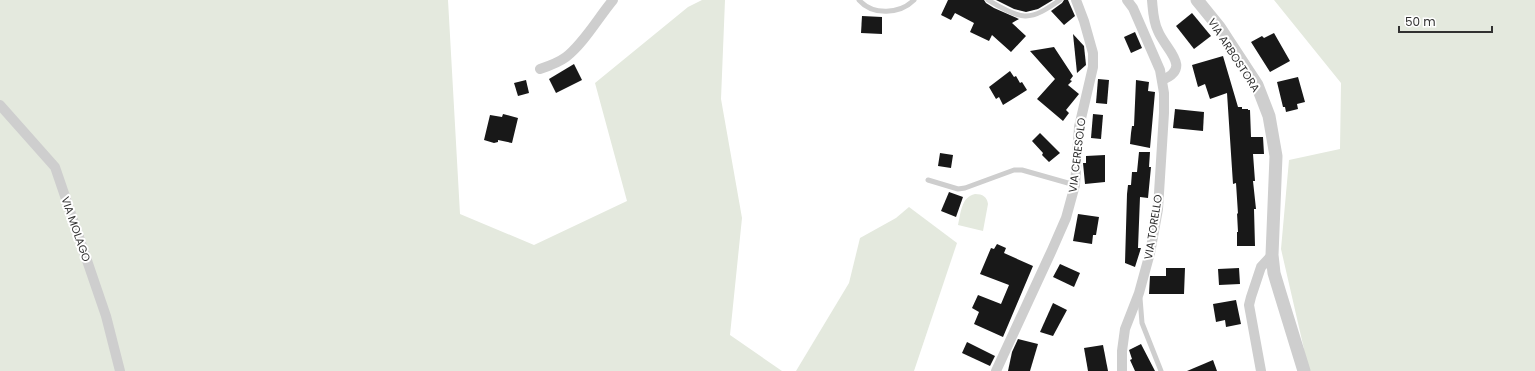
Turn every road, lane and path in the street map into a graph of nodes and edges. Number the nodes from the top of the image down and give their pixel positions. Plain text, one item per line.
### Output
1 (613, 0) edge
2 (859, 0) edge
3 (914, 0) edge
4 (988, 0) edge
5 (1060, 0) edge
6 (1076, 0) edge
7 (1127, 0) edge
8 (1152, 0) edge
9 (1197, 0) edge
10 (540, 69) dead end
11 (1162, 80) junction
12 (0, 105) edge
13 (928, 180) dead end
14 (1075, 185) junction
15 (1272, 255) junction
16 (1139, 293) junction
17 (120, 371) edge
18 (996, 371) edge
19 (1122, 371) edge
20 (1161, 371) edge
21 (1261, 371) edge
22 (1304, 371) edge

1 - 10 street
2 - 3 lane
4 - 5 lane
6 - 14 street, VIA CERESOLO
7 - 11 street, VIA TORELLO
8 - 11 street
9 - 15 street, VIA ARBOSTORA
11 - 16 street, VIA TORELLO
12 - 17 street, VIA MOLAGO
13 - 14 lane
14 - 18 street, VIA CERESOLO
15 - 21 street
15 - 22 street, VIA ARBOSTORA
16 - 19 street, VIA TORELLO
16 - 20 lane

